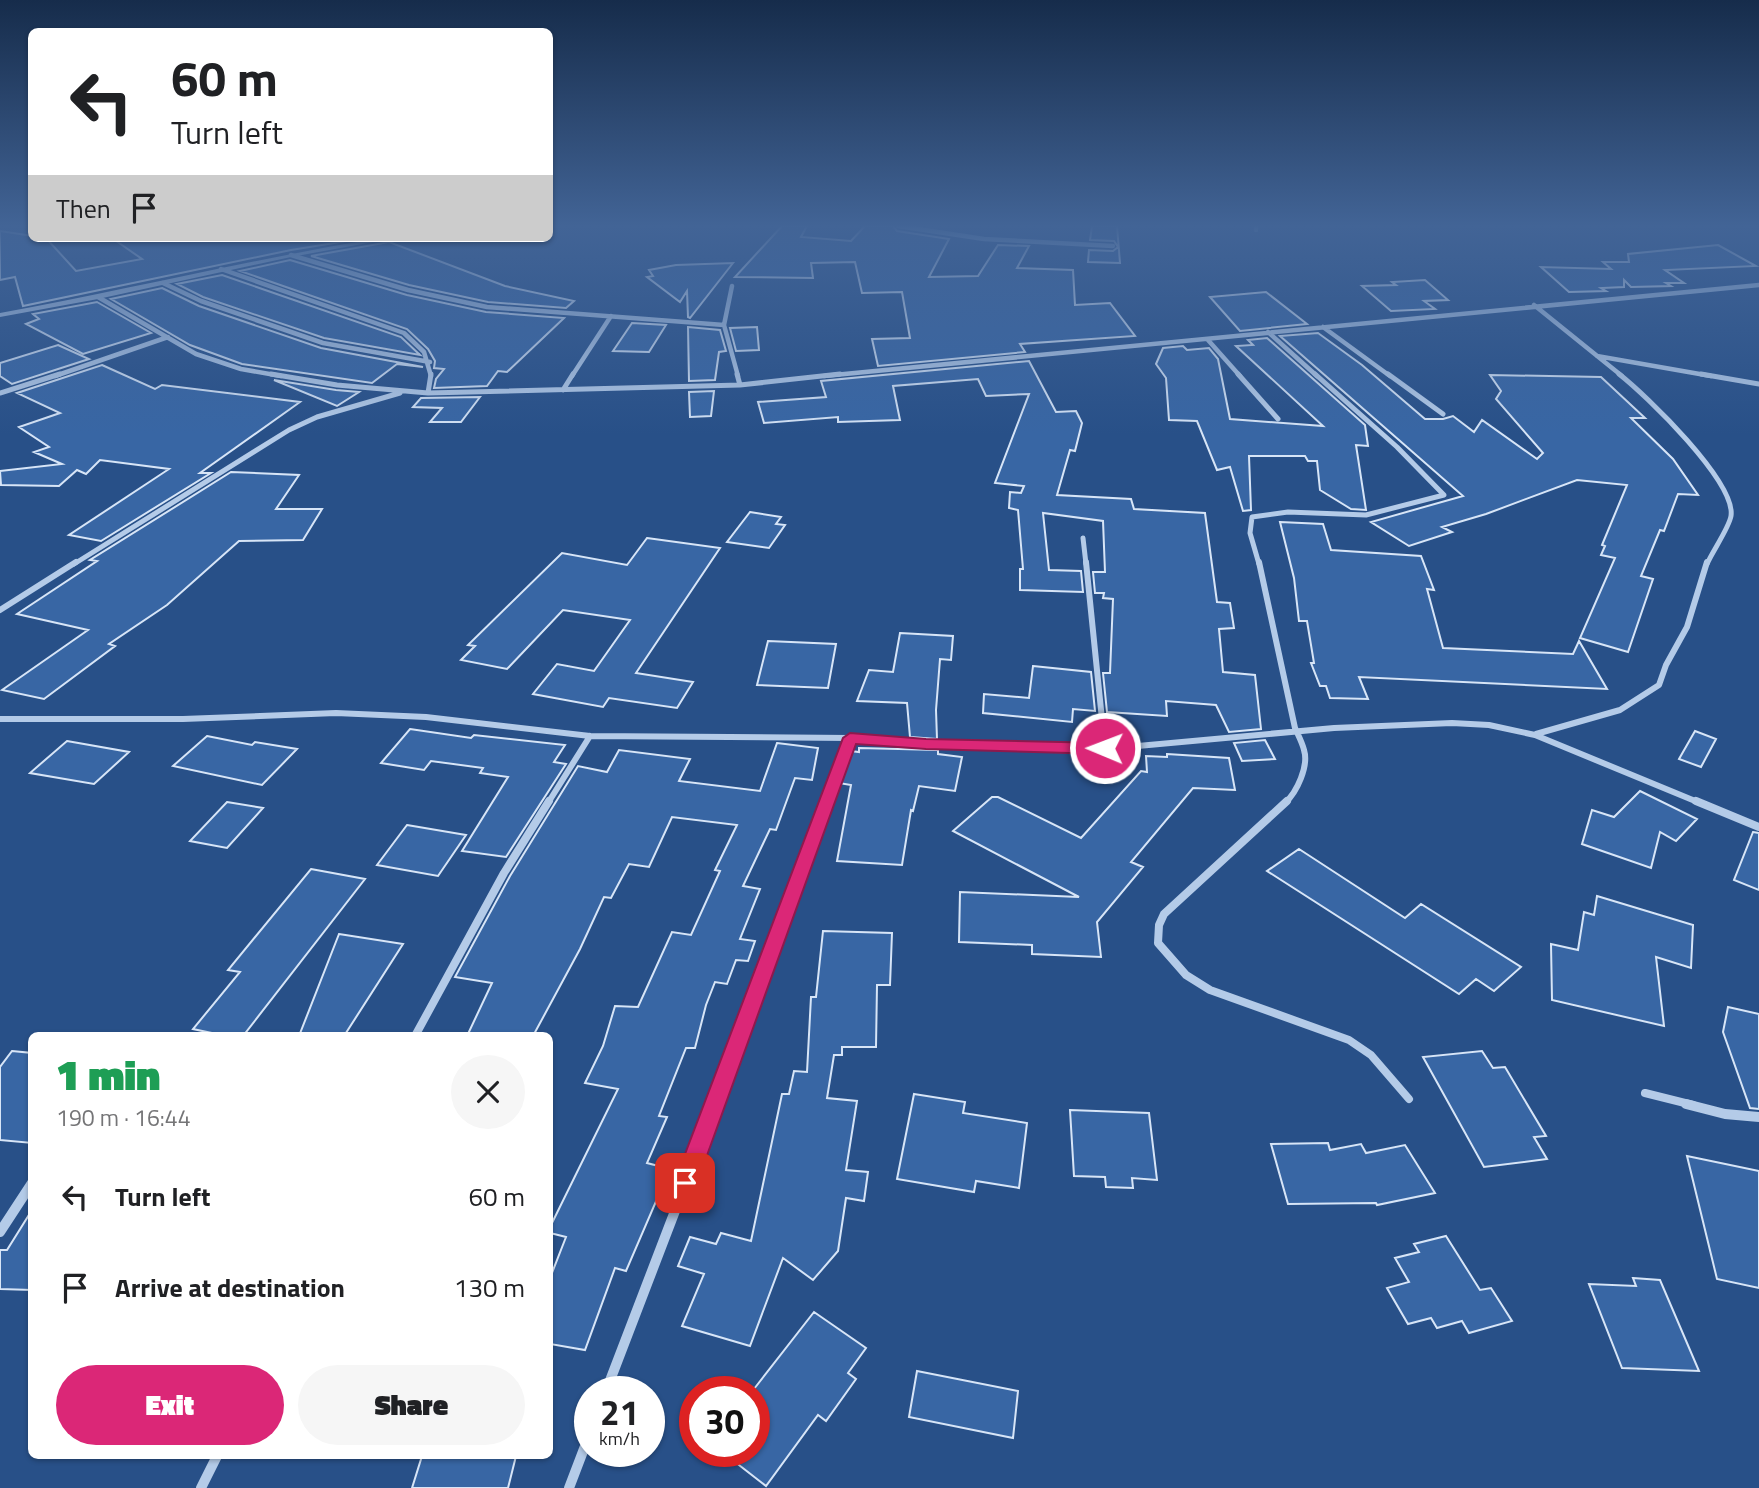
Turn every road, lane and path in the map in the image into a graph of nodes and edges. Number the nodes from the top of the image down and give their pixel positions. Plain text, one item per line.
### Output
1 (106, 295) edge
2 (189, 295) edge
3 (290, 295) edge
4 (429, 295) edge
5 (730, 295) edge
6 (1642, 295) edge
7 (98, 297) junction
8 (1534, 305) junction
9 (0, 315) edge
10 (611, 316) junction
11 (724, 325) junction
12 (1322, 327) junction
13 (1268, 332) junction
14 (168, 337) junction
15 (1208, 340) junction
16 (1596, 356) junction
17 (430, 362) junction
18 (1759, 384) edge
19 (740, 385) junction
20 (563, 390) junction
21 (406, 392) junction
22 (0, 393) edge
23 (428, 393) junction
24 (1443, 414) dead end
25 (1278, 419) dead end
26 (1083, 538) dead end
27 (0, 610) edge
28 (0, 719) edge
29 (1297, 733) junction
30 (1535, 734) junction
31 (590, 737) junction
32 (850, 738) junction
33 (1105, 748) junction
34 (1759, 827) edge
35 (417, 1032) edge
36 (1645, 1093) dead end
37 (1409, 1099) dead end
38 (1759, 1117) edge
39 (28, 1189) edge
40 (0, 1232) edge
41 (612, 1376) edge
42 (216, 1459) edge
43 (577, 1467) edge
44 (201, 1488) edge
45 (569, 1488) edge

1 - 7 street
2 - 17 street
3 - 17 street
4 - 10 street
5 - 11 street
6 - 8 street
7 - 9 street
7 - 14 street
8 - 12 street
8 - 16 street
10 - 11 street
10 - 20 street
11 - 19 street
12 - 13 street
12 - 24 street
13 - 15 street
13 - 29 street
14 - 21 street
14 - 22 street
15 - 19 street
15 - 25 street
16 - 18 street
16 - 30 street
17 - 23 street
19 - 20 street
20 - 23 street
21 - 23 street
21 - 27 street
26 - 33 street
28 - 31 street
29 - 30 street
29 - 33 street
29 - 37 street
30 - 34 street
31 - 32 street
31 - 35 street
32 - 33 street
32 - 41 street
36 - 38 street
39 - 40 street
42 - 44 street
43 - 45 street

